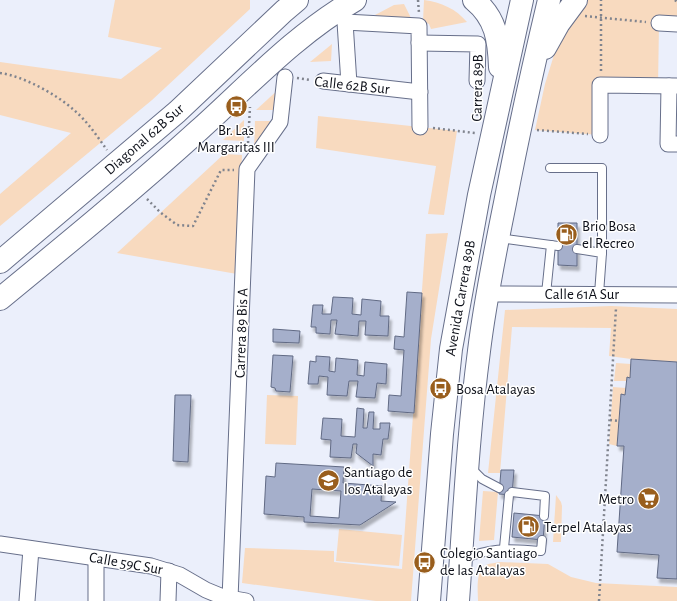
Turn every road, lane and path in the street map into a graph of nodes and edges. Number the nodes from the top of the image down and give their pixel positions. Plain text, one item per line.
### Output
1 (474, 0) edge
2 (522, 0) edge
3 (549, 0) edge
4 (601, 0) edge
5 (289, 4) edge
6 (578, 8) edge
7 (346, 11) edge
8 (601, 18) junction
9 (659, 23) joint
10 (677, 24) edge
11 (419, 43) junction
12 (0, 73) edge
13 (531, 76) junction
14 (285, 77) joint
15 (323, 81) joint
16 (477, 81) joint
17 (349, 84) junction
18 (600, 85) junction
19 (673, 86) edge
20 (501, 91) junction
21 (420, 92) junction
22 (250, 107) dead end
23 (477, 125) dead end
24 (420, 127) joint
25 (535, 130) dead end
26 (481, 133) dead end
27 (600, 135) joint
28 (673, 144) edge
29 (108, 151) dead end
30 (550, 168) dead end
31 (247, 169) junction
32 (147, 199) dead end
33 (498, 238) junction
34 (577, 249) dead end
35 (602, 253) junction
36 (0, 262) edge
37 (487, 294) junction
38 (546, 294) junction
39 (599, 294) junction
40 (617, 294) junction
41 (677, 295) edge
42 (0, 299) edge
43 (610, 420) junction
44 (619, 421) dead end
45 (468, 466) junction
46 (499, 488) dead end
47 (544, 516) dead end
48 (542, 540) dead end
49 (0, 544) edge
50 (31, 548) junction
51 (504, 548) junction
52 (96, 558) junction
53 (461, 560) junction
54 (169, 571) junction
55 (230, 599) junction
56 (27, 601) edge
57 (96, 601) edge
58 (168, 601) edge
59 (246, 601) edge
60 (429, 601) edge
61 (458, 601) edge
62 (599, 601) edge

1 - 20 main road
2 - 20 main road, Avenida Carrera 89B
3 - 13 main road, Avenida Carrera 89B
4 - 8 path
5 - 36 main road, Diagonal 62B Sur
6 - 8 path
6 - 13 main road
7 - 11 street
7 - 17 street
7 - 42 main road, Diagonal 62B Sur
8 - 9 path
8 - 18 path
9 - 10 street
11 - 16 street, Carrera 89B
11 - 21 street
12 - 29 path
13 - 33 main road, Avenida Carrera 89B
14 - 15 path, Calle 62B Sur
14 - 31 street
15 - 17 street, Calle 62B Sur
16 - 23 path, Carrera 89B
17 - 21 street, Calle 62B Sur
18 - 19 street
18 - 27 street
19 - 28 street
20 - 60 main road, Avenida Carrera 89B
21 - 24 street
22 - 31 path
24 - 26 path
25 - 27 path
30 - 35 lane
31 - 32 path
31 - 55 street, Carrera 89 Bis A
33 - 37 main road, Avenida Carrera 89B
33 - 38 lane
34 - 35 lane
35 - 39 lane
37 - 38 street, Calle 61A Sur
37 - 45 main road, Avenida Carrera 89B
38 - 39 street, Calle 61A Sur
39 - 40 street, Calle 61A Sur
40 - 41 street, Calle 61A Sur
40 - 43 path
43 - 44 path
43 - 62 path
45 - 46 lane
45 - 53 main road, Avenida Carrera 89B
47 - 51 lane
48 - 51 lane
49 - 50 street, Calle 59C Sur
50 - 52 street, Calle 59C Sur
50 - 56 street
51 - 53 lane
52 - 54 street, Calle 59C Sur
52 - 57 street
53 - 61 main road, Avenida Carrera 89B
54 - 55 street, Calle 59C Sur
54 - 58 street
55 - 59 street, Calle 59C Sur

